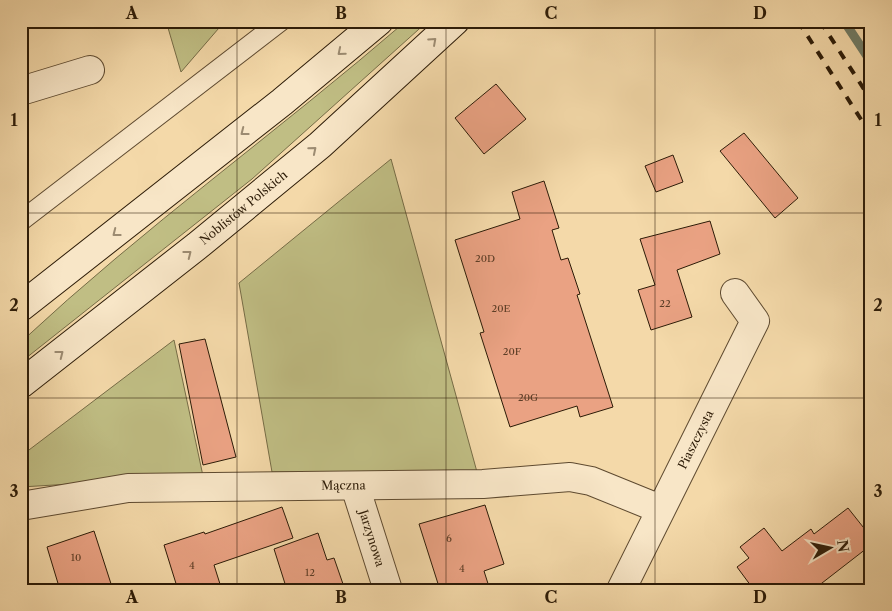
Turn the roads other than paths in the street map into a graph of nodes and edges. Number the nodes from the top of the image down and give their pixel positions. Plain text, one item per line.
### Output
1 (281, 21) edge
2 (378, 21) edge
3 (455, 21) edge
4 (90, 70) dead end
5 (21, 91) edge
6 (21, 221) edge
7 (735, 293) dead end
8 (21, 307) edge
9 (21, 384) edge
10 (355, 486) junction
11 (21, 506) edge
12 (660, 509) junction
13 (388, 590) edge
14 (621, 590) edge

1 - 6 lane
2 -> 8 street
9 -> 3 street, Noblistów Polskich
4 - 5 street
7 - 12 street, Piaszczysta
10 - 11 street, Mączna
10 - 12 street, Mączna
10 - 13 street, Jarzynowa
12 - 14 street, Piaszczysta

